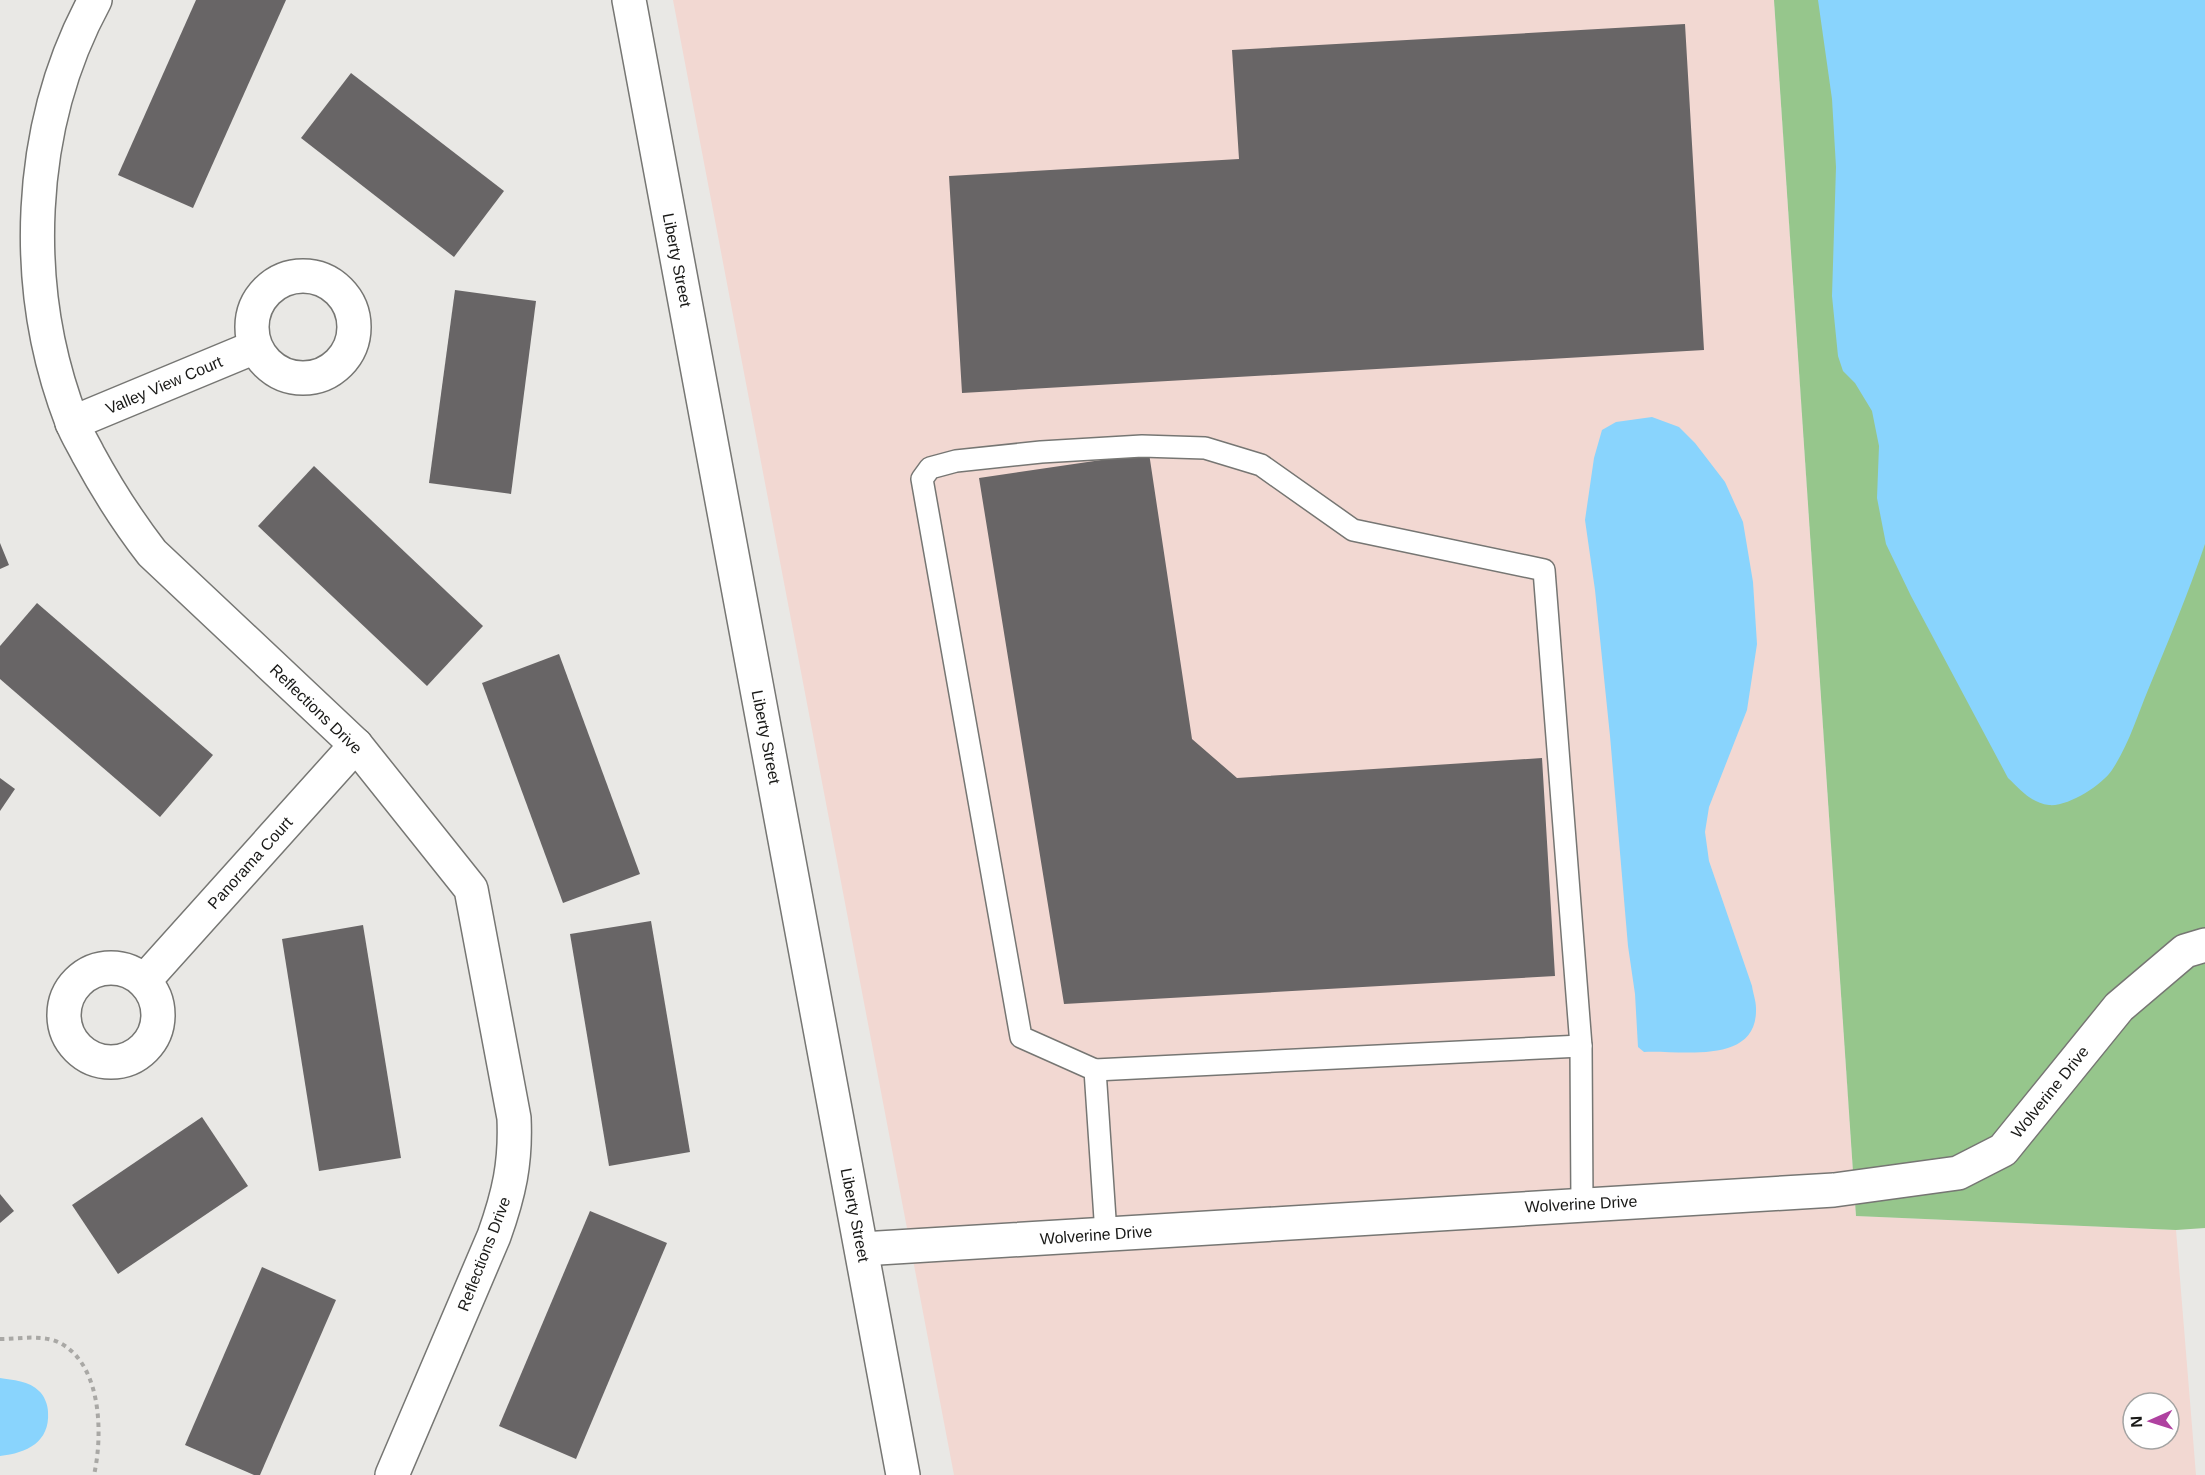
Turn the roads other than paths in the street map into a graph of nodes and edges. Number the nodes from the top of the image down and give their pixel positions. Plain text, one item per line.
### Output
1 (95, 0) edge
2 (628, 0) edge
3 (255, 347) dead end
4 (72, 423) junction
5 (356, 745) junction
6 (2205, 945) edge
7 (144, 981) dead end
8 (1581, 1046) junction
9 (1095, 1070) junction
10 (1582, 1204) junction
11 (1106, 1234) junction
12 (862, 1250) junction
13 (392, 1475) edge
14 (903, 1475) edge

1 - 4 street, Reflections Drive
2 - 12 street, Liberty Street
3 - 4 street, Valley View Court
4 - 5 street, Reflections Drive
5 - 7 street, Panorama Court
5 - 13 street, Reflections Drive
6 - 10 street, Wolverine Drive
8 - 9 lane
8 - 9 lane
8 - 10 lane
9 - 11 lane
10 - 11 street, Wolverine Drive
11 - 12 street, Wolverine Drive
12 - 14 street, Liberty Street

